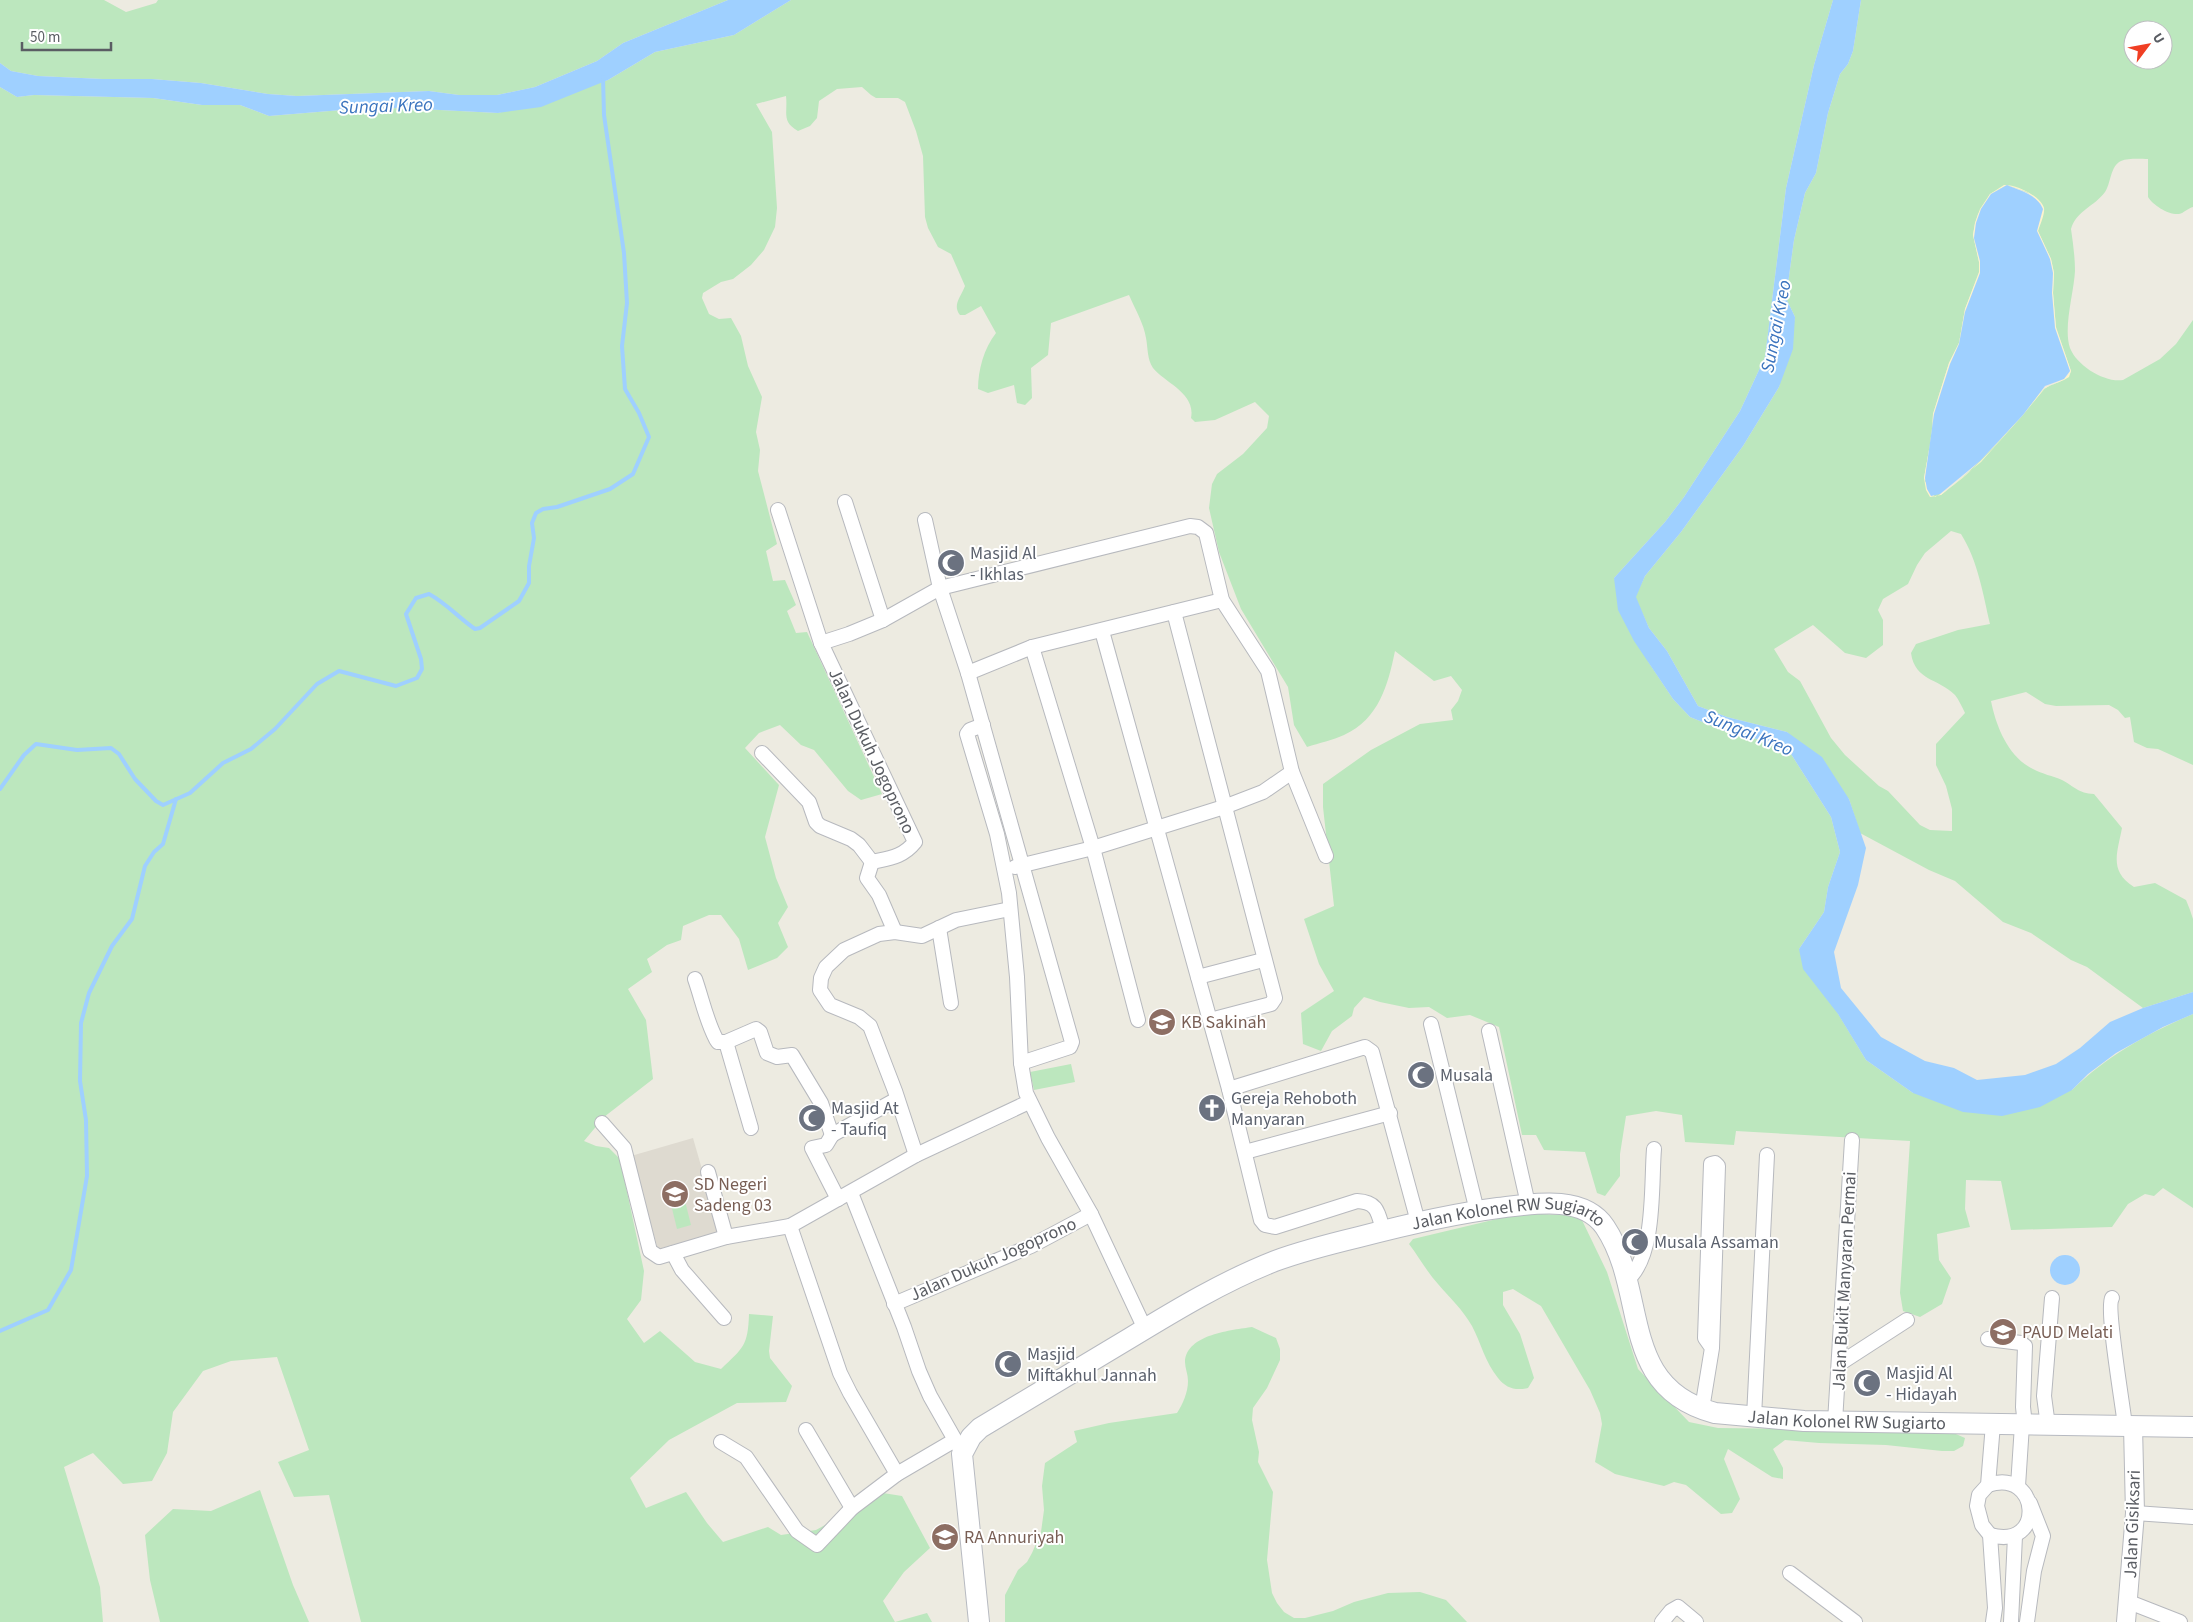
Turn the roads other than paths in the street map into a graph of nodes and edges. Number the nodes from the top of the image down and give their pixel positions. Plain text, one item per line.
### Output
1 (845, 502) dead end
2 (778, 510) dead end
3 (924, 520) dead end
4 (940, 588) junction
5 (1222, 600) junction
6 (1174, 612) junction
7 (883, 620) junction
8 (1102, 631) junction
9 (821, 643) junction
10 (1032, 647) junction
11 (968, 673) junction
12 (983, 725) junction
13 (762, 753) dead end
14 (1292, 772) junction
15 (1224, 807) junction
16 (1158, 829) junction
17 (1093, 848) junction
18 (1326, 856) dead end
19 (872, 862) junction
20 (1022, 865) junction
21 (1004, 869) junction
22 (1010, 909) junction
23 (939, 928) junction
24 (895, 932) junction
25 (1264, 960) junction
26 (1198, 977) junction
27 (695, 979) dead end
28 (950, 1003) dead end
29 (1138, 1020) dead end
30 (1210, 1020) junction
31 (1431, 1024) dead end
32 (1489, 1031) dead end
33 (726, 1042) junction
34 (1021, 1063) junction
35 (1229, 1089) junction
36 (898, 1099) junction
37 (1029, 1102) junction
38 (1390, 1113) junction
39 (602, 1123) dead end
40 (751, 1128) dead end
41 (832, 1135) junction
42 (1852, 1140) dead end
43 (1654, 1150) dead end
44 (1245, 1152) junction
45 (1767, 1155) dead end
46 (916, 1156) junction
47 (708, 1172) dead end
48 (844, 1196) junction
49 (1528, 1204) junction
50 (1477, 1211) junction
51 (1091, 1214) junction
52 (1418, 1222) junction
53 (790, 1226) junction
54 (1383, 1230) junction
55 (726, 1237) junction
56 (673, 1253) junction
57 (1627, 1280) junction
58 (2052, 1298) dead end
59 (2112, 1298) dead end
60 (894, 1304) junction
61 (724, 1318) dead end
62 (1907, 1320) dead end
63 (1145, 1329) junction
64 (1988, 1339) dead end
65 (1712, 1348) junction
66 (1839, 1364) junction
67 (1702, 1409) junction
68 (1754, 1417) junction
69 (1835, 1422) junction
70 (1993, 1424) junction
71 (2024, 1425) junction
72 (2048, 1426) junction
73 (2129, 1426) junction
74 (2193, 1427) edge
75 (806, 1430) dead end
76 (721, 1442) dead end
77 (959, 1447) junction
78 (897, 1474) junction
79 (1988, 1485) junction
80 (2018, 1486) junction
81 (2030, 1503) junction
82 (852, 1508) junction
83 (2135, 1513) junction
84 (2193, 1517) edge
85 (1990, 1535) junction
86 (2015, 1536) junction
87 (1790, 1573) dead end
88 (2128, 1602) junction
89 (979, 1622) edge
90 (1662, 1622) edge
91 (1696, 1622) edge
92 (1855, 1622) edge
93 (1993, 1622) edge
94 (2011, 1622) edge
95 (2027, 1622) edge
96 (2126, 1622) edge
97 (2180, 1622) edge

1 - 7 street
2 - 9 street
3 - 4 street
4 - 5 street
4 - 7 street
4 - 11 street
5 - 6 street
5 - 14 street
6 - 8 street
6 - 15 street
7 - 9 street
8 - 10 street
8 - 16 street
9 - 19 street, Jalan Dukuh Jogoprono
10 - 11 street
10 - 17 street
11 - 12 street
12 - 20 street
12 - 21 street, Jalan Dukuh Jogoprono
13 - 19 street
14 - 15 street
14 - 18 street
15 - 16 street
15 - 25 street
16 - 17 street
16 - 26 street
17 - 20 street
17 - 29 street
19 - 24 street
20 - 21 street
20 - 34 street
21 - 22 street, Jalan Dukuh Jogoprono
22 - 23 street
22 - 34 street, Jalan Dukuh Jogoprono
23 - 24 street
23 - 28 street
24 - 36 street
25 - 26 street
25 - 30 street
26 - 30 street
27 - 33 street
30 - 35 street
31 - 50 street
32 - 49 street
33 - 40 street
33 - 41 street
34 - 37 street, Jalan Dukuh Jogoprono
35 - 38 street
35 - 44 street
36 - 41 street
36 - 46 street
37 - 46 street
37 - 51 street, Jalan Dukuh Jogoprono
38 - 44 street
38 - 52 street
39 - 56 street
41 - 48 street, Jalan Dukuh Jogoprono
42 - 66 street, Jalan Bukit Manyaran Permai
43 - 57 street
44 - 54 street
45 - 68 street
46 - 48 street
47 - 55 street
48 - 53 street
48 - 60 street, Jalan Dukuh Jogoprono
49 - 50 main road, Jalan Kolonel RW Sugiarto
49 - 57 main road, Jalan Kolonel RW Sugiarto
50 - 52 main road, Jalan Kolonel RW Sugiarto
51 - 60 street, Jalan Dukuh Jogoprono
51 - 63 street, Jalan Dukuh Jogoprono
52 - 54 main road, Jalan Kolonel RW Sugiarto
53 - 55 street
53 - 78 street
54 - 63 main road, Jalan Kolonel RW Sugiarto
55 - 56 street
56 - 61 street
57 - 67 main road, Jalan Kolonel RW Sugiarto
58 - 72 street
59 - 73 street
60 - 77 street, Jalan Dukuh Jogoprono
62 - 66 street
63 - 77 main road, Jalan Kolonel RW Sugiarto
64 - 71 street
65 - 65 street
65 - 67 street
66 - 69 street, Jalan Bukit Manyaran Permai
67 - 68 main road, Jalan Kolonel RW Sugiarto
68 - 69 main road, Jalan Kolonel RW Sugiarto
69 - 70 main road, Jalan Kolonel RW Sugiarto
70 - 71 main road, Jalan Kolonel RW Sugiarto
70 - 79 street
71 - 72 main road, Jalan Kolonel RW Sugiarto
71 - 80 street
72 - 73 main road, Jalan Kolonel RW Sugiarto
73 - 74 main road, Jalan Kolonel RW Sugiarto
73 - 83 street, Jalan Gisiksari
75 - 82 street
76 - 82 street
77 - 78 street
77 - 89 main road
78 - 82 street
79 - 80 street
79 - 85 street
80 - 81 street
81 - 86 street
81 - 95 street
83 - 84 street
83 - 88 street, Jalan Gisiksari
85 - 86 street
85 - 93 street
86 - 94 street
87 - 92 street
88 - 96 street, Jalan Gisiksari
88 - 97 street
90 - 91 street

